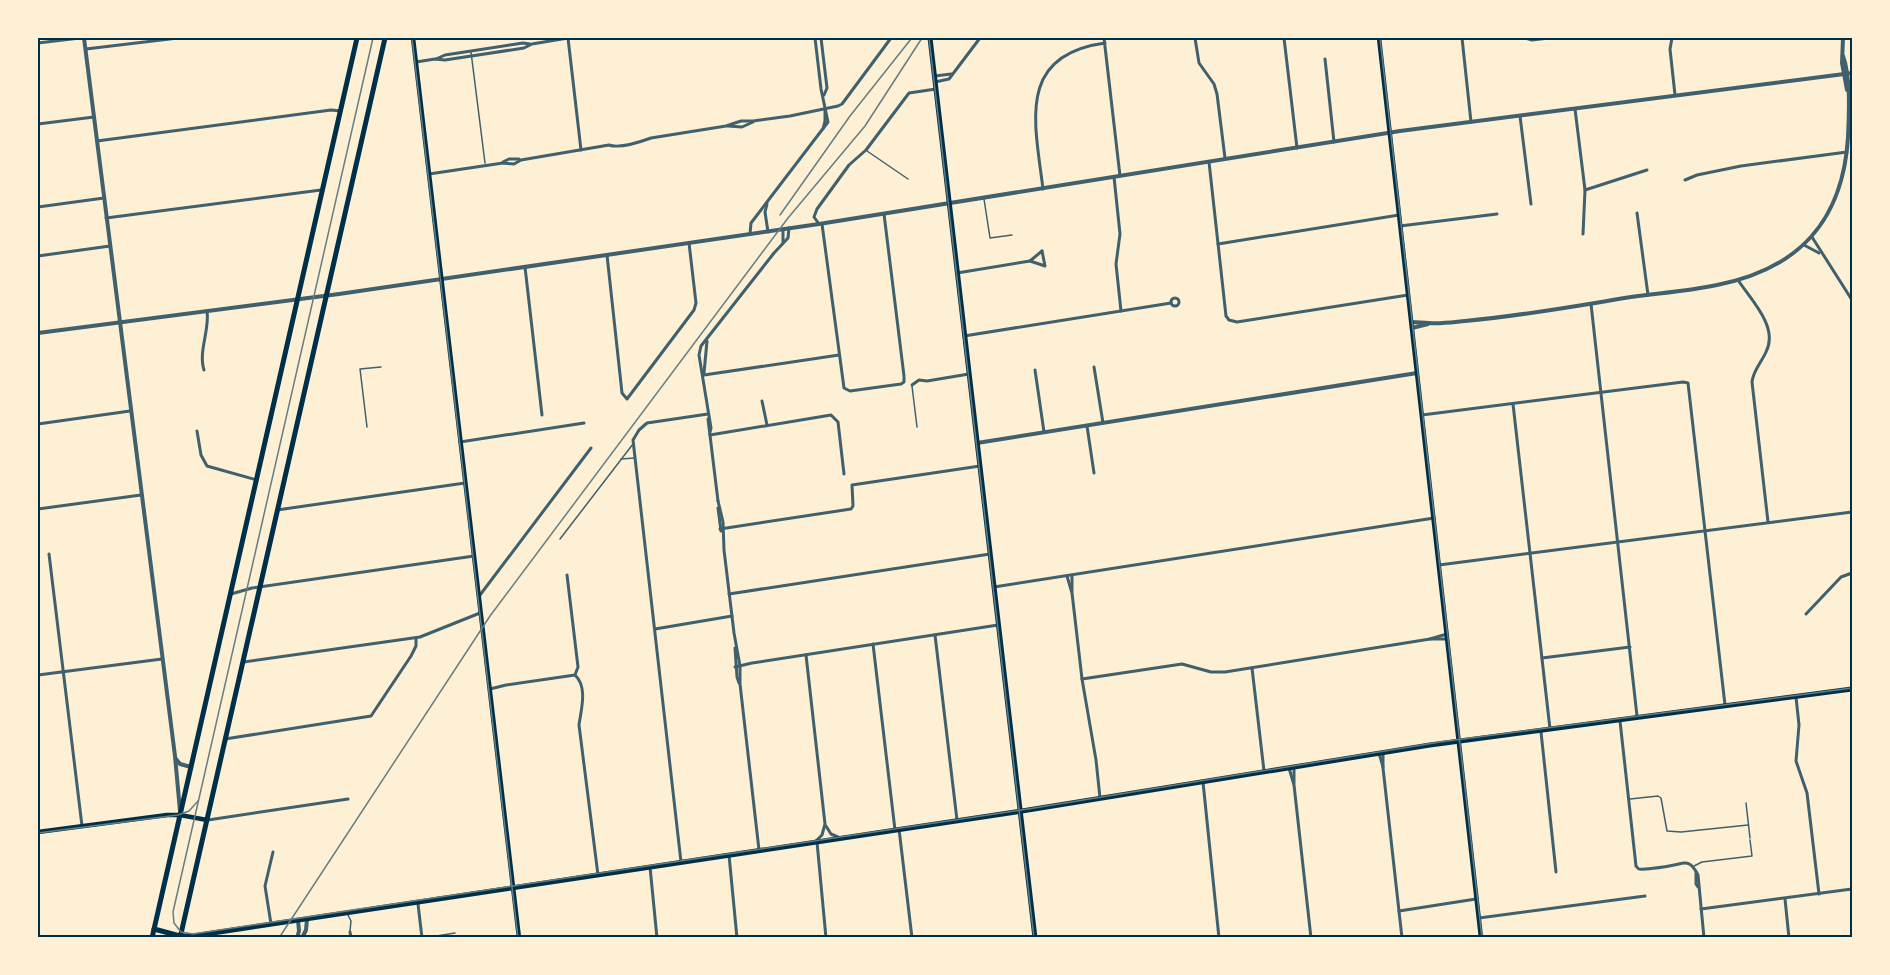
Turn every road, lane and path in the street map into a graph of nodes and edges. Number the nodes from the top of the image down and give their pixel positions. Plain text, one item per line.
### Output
1 (82, 38) edge
2 (178, 38) edge
3 (357, 38) edge
4 (385, 38) edge
5 (413, 38) edge
6 (568, 38) edge
7 (815, 38) edge
8 (821, 38) edge
9 (891, 38) edge
10 (930, 38) edge
11 (980, 38) edge
12 (1104, 38) edge
13 (1195, 38) edge
14 (1284, 38) edge
15 (1379, 38) edge
16 (1462, 38) edge
17 (1525, 38) edge
18 (1549, 38) edge
19 (1672, 38) edge
20 (1843, 38) edge
21 (38, 43) edge
22 (1105, 43) junction
23 (532, 44) junction
24 (822, 44) junction
25 (816, 45) junction
26 (86, 50) junction
27 (471, 51) junction
28 (472, 56) junction
29 (435, 59) junction
30 (1325, 59) dead end
31 (416, 62) junction
32 (825, 67) junction
33 (819, 68) junction
34 (1848, 74) edge
35 (935, 82) junction
36 (824, 95) junction
37 (1676, 96) junction
38 (826, 108) junction
39 (1575, 109) junction
40 (341, 111) junction
41 (1520, 116) junction
42 (94, 117) junction
43 (1472, 122) junction
44 (38, 124) edge
45 (1390, 133) junction
46 (97, 141) junction
47 (1334, 142) junction
48 (1297, 148) junction
49 (581, 150) junction
50 (866, 150) junction
51 (1847, 152) junction
52 (1225, 159) junction
53 (1209, 162) junction
54 (485, 165) junction
55 (1647, 170) dead end
56 (429, 174) junction
57 (1114, 177) junction
58 (1120, 177) junction
59 (908, 179) dead end
60 (1685, 180) dead end
61 (1043, 189) junction
62 (323, 190) junction
63 (1585, 190) junction
64 (104, 198) junction
65 (984, 198) junction
66 (768, 202) junction
67 (949, 204) junction
68 (1531, 204) dead end
69 (38, 207) edge
70 (1638, 213) dead end
71 (884, 214) junction
72 (1497, 214) dead end
73 (1399, 215) junction
74 (106, 218) junction
75 (821, 224) junction
76 (1400, 226) junction
77 (785, 230) junction
78 (767, 231) junction
79 (750, 234) junction
80 (1583, 234) dead end
81 (1012, 235) dead end
82 (1812, 237) junction
83 (689, 243) junction
84 (783, 243) junction
85 (1218, 244) junction
86 (1804, 245) junction
87 (110, 246) junction
88 (1821, 254) junction
89 (607, 255) junction
90 (38, 256) edge
91 (1030, 261) junction
92 (525, 267) junction
93 (957, 273) junction
94 (441, 279) junction
95 (1738, 280) junction
96 (1648, 294) junction
97 (1408, 295) junction
98 (326, 296) junction
99 (298, 299) junction
100 (1852, 300) edge
101 (1171, 303) dead end
102 (1591, 304) junction
103 (1121, 310) junction
104 (207, 311) junction
105 (119, 323) junction
106 (1412, 325) junction
107 (38, 333) edge
108 (964, 336) junction
109 (708, 339) junction
110 (839, 355) junction
111 (381, 367) dead end
112 (1094, 367) dead end
113 (204, 370) dead end
114 (1035, 370) dead end
115 (1417, 373) junction
116 (969, 374) junction
117 (704, 375) junction
118 (912, 385) joint
119 (1601, 392) junction
120 (762, 401) dead end
121 (1513, 404) junction
122 (130, 411) junction
123 (542, 415) dead end
124 (708, 415) junction
125 (1422, 416) junction
126 (584, 423) dead end
127 (1103, 423) junction
128 (38, 424) edge
129 (767, 425) junction
130 (1087, 426) junction
131 (367, 427) dead end
132 (917, 427) dead end
133 (197, 430) dead end
134 (1044, 432) junction
135 (710, 434) junction
136 (460, 442) junction
137 (633, 443) junction
138 (977, 443) junction
139 (591, 448) dead end
140 (635, 458) junction
141 (621, 459) junction
142 (980, 466) junction
143 (1094, 473) dead end
144 (844, 474) dead end
145 (257, 480) junction
146 (465, 483) junction
147 (141, 495) junction
148 (38, 509) edge
149 (278, 510) junction
150 (1852, 512) edge
151 (1434, 518) junction
152 (1768, 523) junction
153 (722, 530) junction
154 (1705, 531) junction
155 (560, 539) dead end
156 (1618, 542) junction
157 (1530, 553) junction
158 (49, 554) dead end
159 (990, 554) junction
160 (474, 556) junction
161 (1439, 565) junction
162 (1852, 573) edge
163 (567, 575) dead end
164 (1069, 576) junction
165 (994, 587) junction
166 (260, 588) junction
167 (231, 594) junction
168 (729, 594) junction
169 (479, 597) junction
170 (481, 613) junction
171 (1806, 614) dead end
172 (732, 616) junction
173 (998, 625) junction
174 (655, 629) junction
175 (935, 635) junction
176 (1447, 637) junction
177 (416, 638) junction
178 (873, 644) junction
179 (1630, 647) junction
180 (806, 655) junction
181 (162, 658) junction
182 (1542, 658) junction
183 (243, 663) junction
184 (738, 665) junction
185 (1252, 668) junction
186 (63, 672) junction
187 (38, 675) edge
188 (575, 675) junction
189 (1082, 679) junction
190 (490, 689) junction
191 (1852, 690) edge
192 (1796, 697) junction
193 (1725, 706) junction
194 (1638, 717) junction
195 (1620, 720) junction
196 (1550, 729) junction
197 (1541, 730) junction
198 (225, 739) junction
199 (1459, 741) junction
200 (1381, 753) junction
201 (175, 756) junction
202 (191, 767) junction
203 (1292, 767) junction
204 (1264, 772) junction
205 (1203, 782) junction
206 (1100, 798) junction
207 (348, 799) dead end
208 (1629, 799) junction
209 (1746, 803) dead end
210 (1020, 811) junction
211 (180, 815) junction
212 (207, 820) junction
213 (825, 821) junction
214 (957, 821) junction
215 (1748, 825) junction
216 (82, 826) junction
217 (897, 830) junction
218 (38, 832) edge
219 (842, 838) junction
220 (814, 842) junction
221 (759, 850) junction
222 (273, 852) dead end
223 (729, 855) junction
224 (681, 862) junction
225 (1693, 866) junction
226 (650, 867) junction
227 (1556, 872) dead end
228 (598, 875) junction
229 (514, 887) junction
230 (1852, 890) edge
231 (1819, 894) junction
232 (1645, 896) dead end
233 (1476, 899) junction
234 (1785, 899) junction
235 (418, 902) junction
236 (1701, 909) junction
237 (1399, 911) junction
238 (346, 913) junction
239 (307, 918) junction
240 (1479, 918) junction
241 (298, 920) junction
242 (274, 923) junction
243 (154, 929) junction
244 (351, 932) joint
245 (455, 933) dead end
246 (180, 937) edge
247 (152, 938) edge
248 (297, 938) edge
249 (302, 938) edge
250 (351, 938) edge
251 (423, 938) edge
252 (519, 938) edge
253 (657, 938) edge
254 (737, 938) edge
255 (826, 938) edge
256 (912, 938) edge
257 (1035, 938) edge
258 (1220, 938) edge
259 (1311, 938) edge
260 (1402, 938) edge
261 (1481, 938) edge
262 (1704, 938) edge
263 (1789, 938) edge

1 - 21 street
1 - 26 street
2 - 26 street
3 - 40 main road
4 - 98 main road
5 - 31 main road
6 - 23 street
6 - 49 street
7 - 8 street
7 - 25 street
8 - 24 street
9 - 38 street
10 - 35 main road
11 - 35 street
12 - 22 street
13 - 52 street
14 - 48 street
15 - 45 main road
16 - 43 street
17 - 18 street
19 - 37 street
20 - 34 street
22 - 58 street
22 - 61 street
23 - 27 street
23 - 28 street
24 - 25 street
24 - 32 street
25 - 33 street
26 - 42 street
27 - 28 lane
27 - 29 street
28 - 29 street
28 - 54 lane
29 - 31 street
30 - 47 street
31 - 56 main road
32 - 33 street
32 - 36 street
33 - 36 street
34 - 37 street
34 - 51 street
35 - 50 street
35 - 67 main road
36 - 38 street
37 - 39 street
38 - 49 street
38 - 66 street
39 - 41 street
39 - 63 street
40 - 46 street
40 - 62 main road
41 - 43 street
41 - 68 street
42 - 44 street
42 - 46 street
43 - 45 street
45 - 47 street
45 - 73 main road
46 - 64 street
47 - 48 street
48 - 52 street
49 - 54 street
50 - 59 lane
50 - 75 street
51 - 60 street
51 - 82 street
52 - 53 street
53 - 58 street
53 - 85 street
54 - 56 street
55 - 63 street
56 - 94 main road
57 - 58 street
57 - 61 street
57 - 103 street
61 - 65 street
62 - 74 street
62 - 99 main road
63 - 80 street
64 - 69 street
64 - 74 street
65 - 67 street
65 - 81 lane
66 - 78 street
66 - 79 street
67 - 71 street
67 - 93 main road
70 - 96 street
71 - 75 street
71 - 110 street
72 - 76 street
73 - 76 main road
73 - 85 street
74 - 87 street
75 - 77 street
75 - 110 street
76 - 97 main road
77 - 78 street
77 - 84 street
77 - 84 street
78 - 79 street
79 - 83 street
82 - 86 street
82 - 88 street
83 - 89 street
83 - 89 street
84 - 109 street
85 - 97 street
86 - 88 street
86 - 95 street
87 - 90 street
87 - 105 street
88 - 100 street
89 - 92 street
91 - 91 street
91 - 93 street
92 - 94 street
92 - 123 street
93 - 108 main road
94 - 98 street
94 - 136 main road
95 - 96 street
95 - 152 street
96 - 102 street
97 - 106 main road
98 - 99 street
98 - 149 main road
99 - 104 street
99 - 145 main road
101 - 103 street
102 - 106 street
102 - 119 street
103 - 108 street
104 - 105 street
104 - 113 street
105 - 107 street
105 - 122 street
106 - 115 main road
108 - 116 main road
109 - 117 street
109 - 117 street
110 - 117 street
111 - 131 lane
112 - 127 street
114 - 134 street
115 - 125 main road
115 - 127 street
116 - 118 street
116 - 138 main road
117 - 124 street
118 - 132 lane
119 - 121 street
119 - 154 street
119 - 156 street
120 - 129 street
121 - 125 street
121 - 157 street
122 - 128 street
122 - 147 street
124 - 135 street
124 - 137 street
125 - 151 main road
126 - 136 street
127 - 130 street
129 - 135 street
129 - 144 street
130 - 134 street
130 - 143 street
133 - 145 street
134 - 138 street
135 - 153 street
136 - 146 main road
137 - 140 street
137 - 141 lane
138 - 142 main road
139 - 169 street
140 - 141 lane
140 - 174 street
141 - 155 lane
142 - 153 street
142 - 159 main road
145 - 167 main road
146 - 149 street
146 - 160 main road
147 - 148 street
147 - 181 street
149 - 166 main road
150 - 152 street
151 - 161 main road
151 - 164 street
152 - 154 street
153 - 168 street
154 - 156 street
154 - 193 street
156 - 157 street
156 - 179 street
157 - 161 street
157 - 182 street
158 - 186 street
159 - 165 main road
159 - 168 street
160 - 166 street
160 - 169 main road
161 - 176 main road
162 - 171 street
163 - 188 street
164 - 165 street
164 - 189 street
165 - 173 main road
166 - 167 street
166 - 183 main road
167 - 202 main road
168 - 172 street
169 - 170 main road
170 - 177 street
170 - 190 main road
172 - 174 street
172 - 184 street
173 - 175 street
173 - 210 main road
174 - 224 street
175 - 178 street
175 - 214 street
176 - 185 street
176 - 199 main road
177 - 183 street
177 - 198 street
178 - 180 street
178 - 217 street
179 - 182 street
179 - 194 street
180 - 184 street
180 - 213 street
181 - 186 street
181 - 201 street
182 - 196 street
183 - 198 main road
184 - 221 street
185 - 189 street
185 - 204 street
186 - 187 street
186 - 216 street
188 - 190 street
188 - 228 street
189 - 206 street
190 - 229 main road
191 - 192 main road
192 - 193 main road
192 - 231 street
193 - 194 main road
194 - 195 main road
195 - 196 main road
195 - 208 street
196 - 197 main road
197 - 199 main road
197 - 227 street
198 - 212 main road
199 - 200 main road
199 - 233 main road
200 - 203 main road
200 - 237 street
201 - 202 street
201 - 211 street
202 - 211 main road
203 - 204 main road
203 - 259 street
204 - 205 main road
205 - 206 main road
205 - 258 street
206 - 210 main road
207 - 212 street
208 - 215 lane
208 - 225 street
209 - 215 lane
210 - 214 main road
210 - 257 main road
211 - 212 main road
211 - 216 main road
211 - 243 main road
212 - 246 main road
213 - 219 street
213 - 220 street
214 - 217 main road
215 - 225 lane
216 - 218 main road
217 - 219 main road
217 - 256 street
219 - 220 main road
220 - 221 main road
220 - 255 street
221 - 223 main road
222 - 242 street
223 - 224 main road
223 - 254 street
224 - 226 main road
225 - 236 street
226 - 228 main road
226 - 253 street
228 - 229 main road
229 - 235 main road
229 - 252 main road
230 - 231 street
231 - 234 street
232 - 240 street
233 - 237 street
233 - 240 main road
234 - 236 street
234 - 263 street
235 - 238 main road
235 - 251 street
236 - 262 street
237 - 260 street
238 - 239 main road
238 - 244 lane
239 - 241 main road
239 - 249 street
240 - 261 main road
241 - 242 main road
241 - 248 street
242 - 246 main road
243 - 246 main road
243 - 247 main road
244 - 250 street
245 - 251 lane

